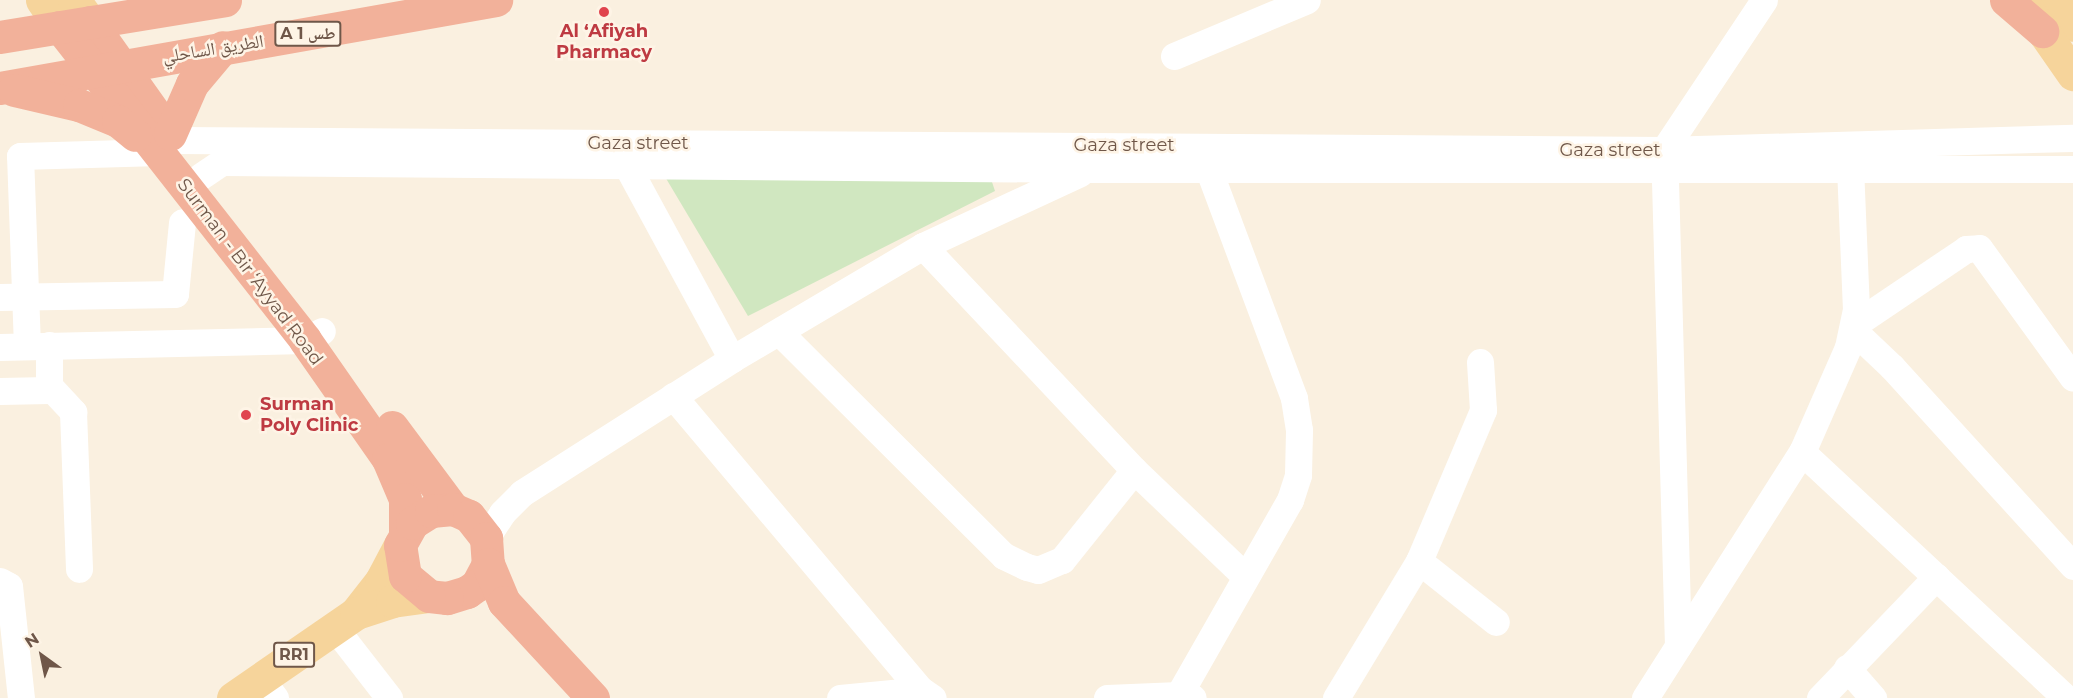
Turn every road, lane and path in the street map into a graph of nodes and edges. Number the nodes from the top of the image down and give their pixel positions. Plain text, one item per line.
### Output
1 (42, 0) edge
2 (225, 0) edge
3 (496, 0) edge
4 (1307, 0) edge
5 (1764, 0) edge
6 (2006, 0) edge
7 (2022, 0) edge
8 (2056, 0) edge
9 (182, 3) edge
10 (75, 16) edge
11 (2057, 28) edge
12 (0, 37) edge
13 (223, 47) junction
14 (1174, 56) dead end
15 (105, 67) junction
16 (2073, 74) edge
17 (0, 88) edge
18 (2073, 138) edge
19 (168, 142) junction
20 (1102, 145) junction
21 (1665, 160) junction
22 (626, 164) junction
23 (1850, 166) junction
24 (1208, 168) junction
25 (1088, 169) junction
26 (2073, 169) edge
27 (201, 176) junction
28 (182, 222) dead end
29 (923, 246) junction
30 (13, 296) edge
31 (1854, 328) junction
32 (779, 332) junction
33 (314, 336) junction
34 (38, 346) junction
35 (0, 347) edge
36 (732, 359) junction
37 (1480, 362) dead end
38 (2073, 378) edge
39 (51, 388) junction
40 (0, 391) edge
41 (673, 396) junction
42 (1802, 452) junction
43 (1134, 470) junction
44 (522, 493) junction
45 (457, 511) junction
46 (402, 539) junction
47 (487, 551) junction
48 (1419, 561) junction
49 (2073, 566) edge
50 (79, 569) dead end
51 (1244, 575) junction
52 (1936, 577) junction
53 (0, 581) edge
54 (443, 596) junction
55 (345, 620) junction
56 (1496, 622) dead end
57 (1678, 646) junction
58 (1847, 668) junction
59 (267, 688) edge
60 (927, 694) edge
61 (1183, 697) edge
62 (21, 698) edge
63 (233, 698) edge
64 (388, 698) edge
65 (573, 698) edge
66 (593, 698) edge
67 (840, 698) edge
68 (1107, 698) edge
69 (1336, 698) edge
70 (1645, 698) edge
71 (1821, 698) edge
72 (1873, 698) edge
73 (2066, 698) edge

1 - 10 main road
2 - 9 highway
3 - 13 highway, الطريق الساحلي / A 1 طس
4 - 14 street
5 - 21 street
6 - 11 highway
7 - 11 main road
8 - 11 main road
9 - 10 highway
10 - 12 highway
10 - 15 highway, Surman - Bir ‘Ayyad Road
11 - 16 main road
13 - 15 highway, الطريق الساحلي / A 1 طس
13 - 19 highway
15 - 17 highway, الطريق الساحلي / A 1 طس
15 - 19 highway, Surman - Bir ‘Ayyad Road
17 - 19 highway
18 - 21 street, Gaza street
19 - 20 street, Gaza street
19 - 27 highway, Surman - Bir ‘Ayyad Road
19 - 30 street, Gaza street
19 - 33 highway, Surman - Bir ‘Ayyad Road
20 - 21 street, Gaza street
20 - 25 street
21 - 23 street, Gaza street
21 - 24 street, Gaza street
21 - 57 street
22 - 25 street, Gaza street
22 - 27 street, Gaza street
22 - 36 street
23 - 26 street, Gaza street
23 - 31 street
24 - 25 street, Gaza street
24 - 51 street
25 - 29 street
27 - 33 highway, Surman - Bir ‘Ayyad Road
28 - 30 street
29 - 32 street
29 - 43 street
30 - 34 street
31 - 38 street
31 - 42 street
31 - 49 street
32 - 36 street
32 - 43 street
33 - 34 street
33 - 45 highway, Surman - Bir ‘Ayyad Road
33 - 46 highway, Surman - Bir ‘Ayyad Road
34 - 35 street
34 - 39 street
36 - 41 street
37 - 48 street
39 - 40 street
39 - 50 street
41 - 44 street
41 - 60 street
42 - 52 street
42 - 57 street
43 - 51 street
44 - 45 street
44 - 47 street
45 - 46 highway
45 - 47 highway
46 - 54 highway
46 - 55 main road
47 - 54 highway
47 - 66 highway
48 - 56 street
48 - 69 street
51 - 61 street
52 - 58 street
52 - 73 street
53 - 62 street
54 - 55 main road
54 - 65 highway
55 - 59 main road, RR1
55 - 64 street
57 - 70 street
58 - 71 street
58 - 72 street
59 - 63 main road, RR1
60 - 67 street
61 - 68 street

